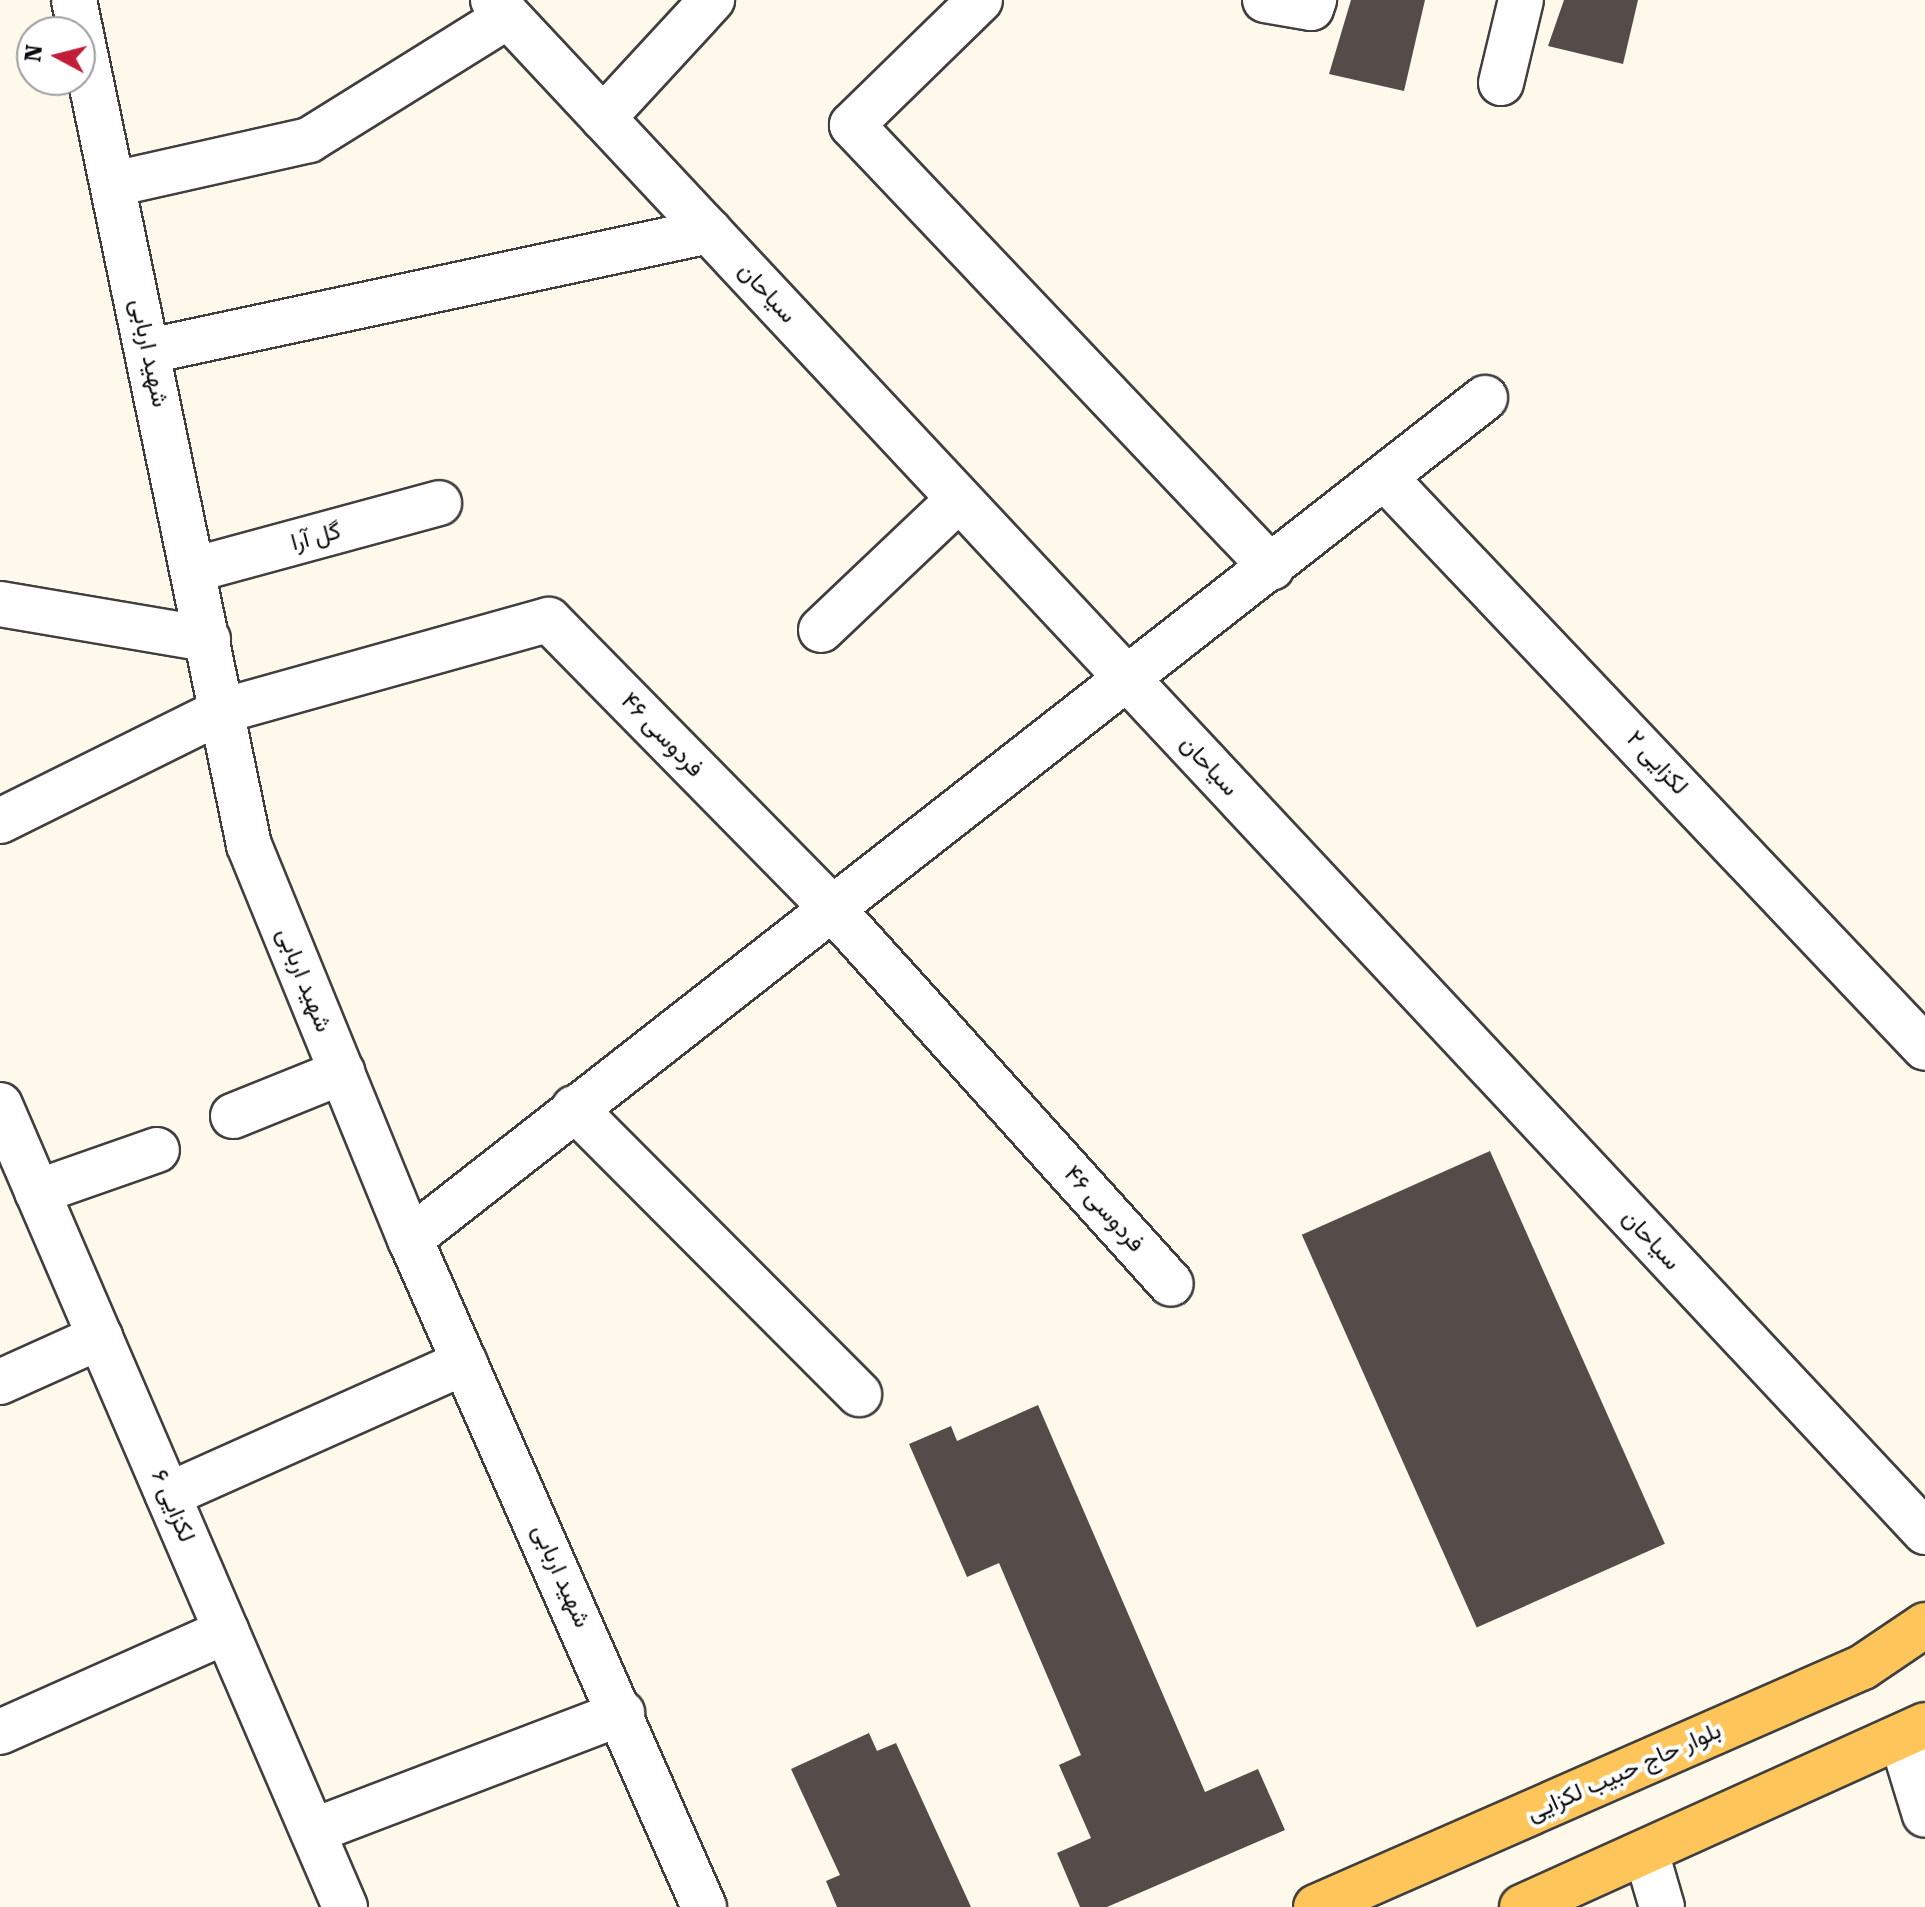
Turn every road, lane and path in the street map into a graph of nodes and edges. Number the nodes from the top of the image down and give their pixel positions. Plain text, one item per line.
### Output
1 (74, 0) edge
2 (712, 0) edge
3 (980, 0) edge
4 (1265, 0) edge
5 (1314, 0) edge
6 (1521, 0) edge
7 (500, 8) edge
8 (1501, 83) dead end
9 (603, 118) junction
10 (114, 184) junction
11 (709, 231) junction
12 (149, 351) junction
13 (1485, 398) dead end
14 (1387, 480) junction
15 (959, 499) junction
16 (439, 503) dead end
17 (1272, 568) junction
18 (193, 570) junction
19 (0, 604) edge
20 (821, 630) dead end
21 (208, 639) junction
22 (1127, 679) junction
23 (222, 711) junction
24 (0, 821) edge
25 (829, 905) junction
26 (1925, 1048) edge
27 (342, 1072) junction
28 (0, 1105) edge
29 (574, 1108) junction
30 (233, 1116) dead end
31 (157, 1150) dead end
32 (37, 1192) junction
33 (410, 1239) junction
34 (1171, 1284) dead end
35 (100, 1337) junction
36 (465, 1362) junction
37 (0, 1382) edge
38 (859, 1394) dead end
39 (168, 1495) junction
40 (1925, 1532) edge
41 (1925, 1625) edge
42 (227, 1631) junction
43 (622, 1713) junction
44 (0, 1732) edge
45 (1914, 1733) edge
46 (1925, 1815) edge
47 (313, 1831) junction
48 (1646, 1852) junction
49 (345, 1907) edge
50 (704, 1907) edge
51 (1316, 1907) edge
52 (1522, 1907) edge
53 (1662, 1907) edge

1 - 10 street, شهید اربابی
2 - 9 street
3 - 17 street
4 - 5 street
6 - 8 street
7 - 9 street, سیاحان
7 - 10 street
9 - 11 street, سیاحان
10 - 12 street, شهید اربابی
11 - 12 street
11 - 15 street, سیاحان
12 - 18 street, شهید اربابی
13 - 14 street
14 - 17 street
14 - 26 street, لکزایی ۲
15 - 20 street
15 - 22 street, سیاحان
16 - 18 street, گل آرا
17 - 22 street
18 - 21 street, شهید اربابی
19 - 21 street
21 - 23 street, شهید اربابی
22 - 25 street
22 - 40 street, سیاحان
23 - 24 street, فردوسی ۴۶
23 - 25 street, فردوسی ۴۶
23 - 27 street, شهید اربابی
25 - 29 street
25 - 34 street, فردوسی ۴۶
27 - 30 street
27 - 33 street, شهید اربابی
28 - 32 street, لکزایی ۶
29 - 33 street
29 - 38 street
31 - 32 street
32 - 35 street, لکزایی ۶
33 - 36 street, شهید اربابی
35 - 37 street
35 - 39 street, لکزایی ۶
36 - 39 street
36 - 43 street, شهید اربابی
39 - 42 street, لکزایی ۶
41 - 51 main road, بلوار حاج حبیب لکزايی
42 - 44 street
42 - 47 street, لکزایی ۶
43 - 47 street
43 - 50 street, شهید اربابی
45 - 46 street
45 - 48 main road
47 - 49 street, لکزایی ۶
48 - 52 main road
48 - 53 street

